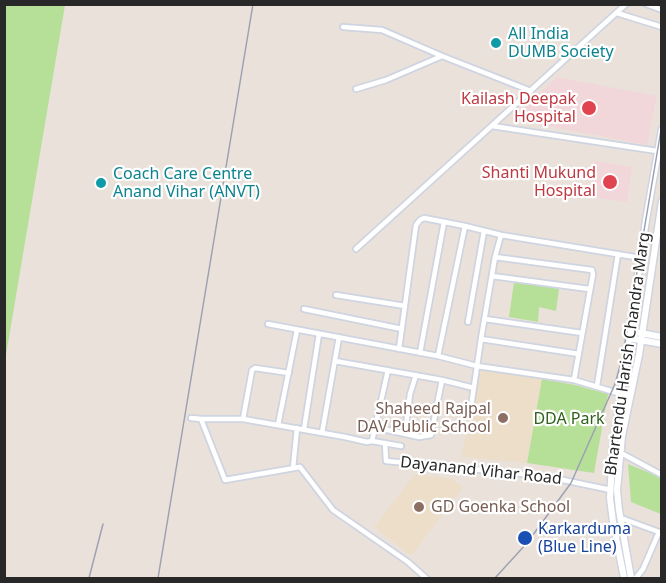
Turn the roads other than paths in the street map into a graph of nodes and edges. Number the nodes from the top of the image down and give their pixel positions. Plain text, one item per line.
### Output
1 (626, 4) edge
2 (646, 4) edge
3 (662, 10) edge
4 (616, 13) junction
5 (343, 27) dead end
6 (662, 27) edge
7 (442, 56) junction
8 (356, 89) dead end
9 (531, 91) junction
10 (492, 126) junction
11 (662, 129) edge
12 (657, 151) junction
13 (661, 205) edge
14 (444, 222) junction
15 (465, 226) junction
16 (484, 231) junction
17 (501, 235) junction
18 (356, 249) dead end
19 (618, 254) junction
20 (495, 257) junction
21 (641, 258) junction
22 (492, 276) junction
23 (590, 289) junction
24 (336, 295) dead end
25 (405, 306) junction
26 (304, 309) dead end
27 (485, 319) junction
28 (468, 322) dead end
29 (268, 324) dead end
30 (402, 329) junction
31 (297, 330) junction
32 (582, 333) junction
33 (642, 333) junction
34 (319, 334) junction
35 (630, 335) junction
36 (339, 337) junction
37 (662, 337) edge
38 (481, 339) junction
39 (641, 341) junction
40 (662, 344) edge
41 (399, 350) junction
42 (420, 353) junction
43 (579, 354) junction
44 (438, 356) junction
45 (335, 361) junction
46 (477, 366) junction
47 (388, 370) junction
48 (289, 374) junction
49 (416, 375) junction
50 (442, 380) junction
51 (574, 380) junction
52 (597, 386) junction
53 (474, 388) junction
54 (621, 394) junction
55 (631, 395) junction
56 (471, 407) dead end
57 (191, 418) dead end
58 (201, 419) junction
59 (243, 419) junction
60 (278, 425) junction
61 (374, 427) junction
62 (297, 428) junction
63 (304, 429) junction
64 (322, 433) junction
65 (405, 434) junction
66 (372, 441) junction
67 (385, 443) junction
68 (401, 446) dead end
69 (621, 453) junction
70 (293, 468) junction
71 (662, 475) edge
72 (614, 490) junction
73 (621, 518) junction
74 (426, 579) edge
75 (624, 579) edge
76 (634, 579) edge

1 - 4 street
2 - 3 street
4 - 6 street
4 - 9 street
5 - 7 street
7 - 8 street
7 - 9 street
9 - 10 street
10 - 12 street
10 - 18 street
11 - 12 main road, Bhartendu Harish Chandra Marg
12 - 21 main road, Bhartendu Harish Chandra Marg
13 - 33 main road, Bhartendu Harish Chandra Marg
14 - 15 street
14 - 25 street
14 - 42 street
15 - 16 street
15 - 44 street
16 - 17 street
16 - 28 street
17 - 19 street
17 - 20 street
19 - 21 street
19 - 52 street
20 - 22 street
20 - 23 street
21 - 35 main road, Bhartendu Harish Chandra Marg
22 - 23 street
22 - 27 street
23 - 32 street
24 - 25 street
25 - 30 street
26 - 30 street
27 - 32 street
27 - 38 street
29 - 31 street
30 - 41 street
31 - 34 street
31 - 48 street
32 - 43 street
33 - 35 main road
33 - 37 main road
33 - 39 main road, Bhartendu Harish Chandra Marg
34 - 36 street
34 - 63 street
35 - 39 main road
35 - 54 main road, Bhartendu Harish Chandra Marg
36 - 41 street
36 - 45 street
38 - 43 street
38 - 46 street
39 - 40 main road
39 - 55 main road, Bhartendu Harish Chandra Marg
41 - 42 street
42 - 44 street
43 - 51 street
44 - 46 street
45 - 47 street
45 - 64 street
46 - 51 street
46 - 53 street
47 - 49 street
47 - 61 street
48 - 59 street
48 - 60 street
49 - 50 street
49 - 65 street
50 - 53 street
50 - 65 street
51 - 52 street
52 - 54 street
53 - 56 street
54 - 55 street
54 - 72 main road, Bhartendu Harish Chandra Marg
55 - 69 main road, Bhartendu Harish Chandra Marg
57 - 58 street
58 - 59 street
58 - 70 street
59 - 60 street
60 - 62 street
61 - 65 street
61 - 66 street
62 - 63 street
62 - 70 street
63 - 64 street
64 - 66 street
66 - 67 street
67 - 68 street
67 - 72 street, Dayanand Vihar Road
69 - 71 street
69 - 72 main road, Bhartendu Harish Chandra Marg
70 - 74 street
72 - 73 main road, Bhartendu Harish Chandra Marg
72 - 75 main road, Bhartendu Harish Chandra Marg
73 - 76 main road, Bhartendu Harish Chandra Marg
73 - 76 street

